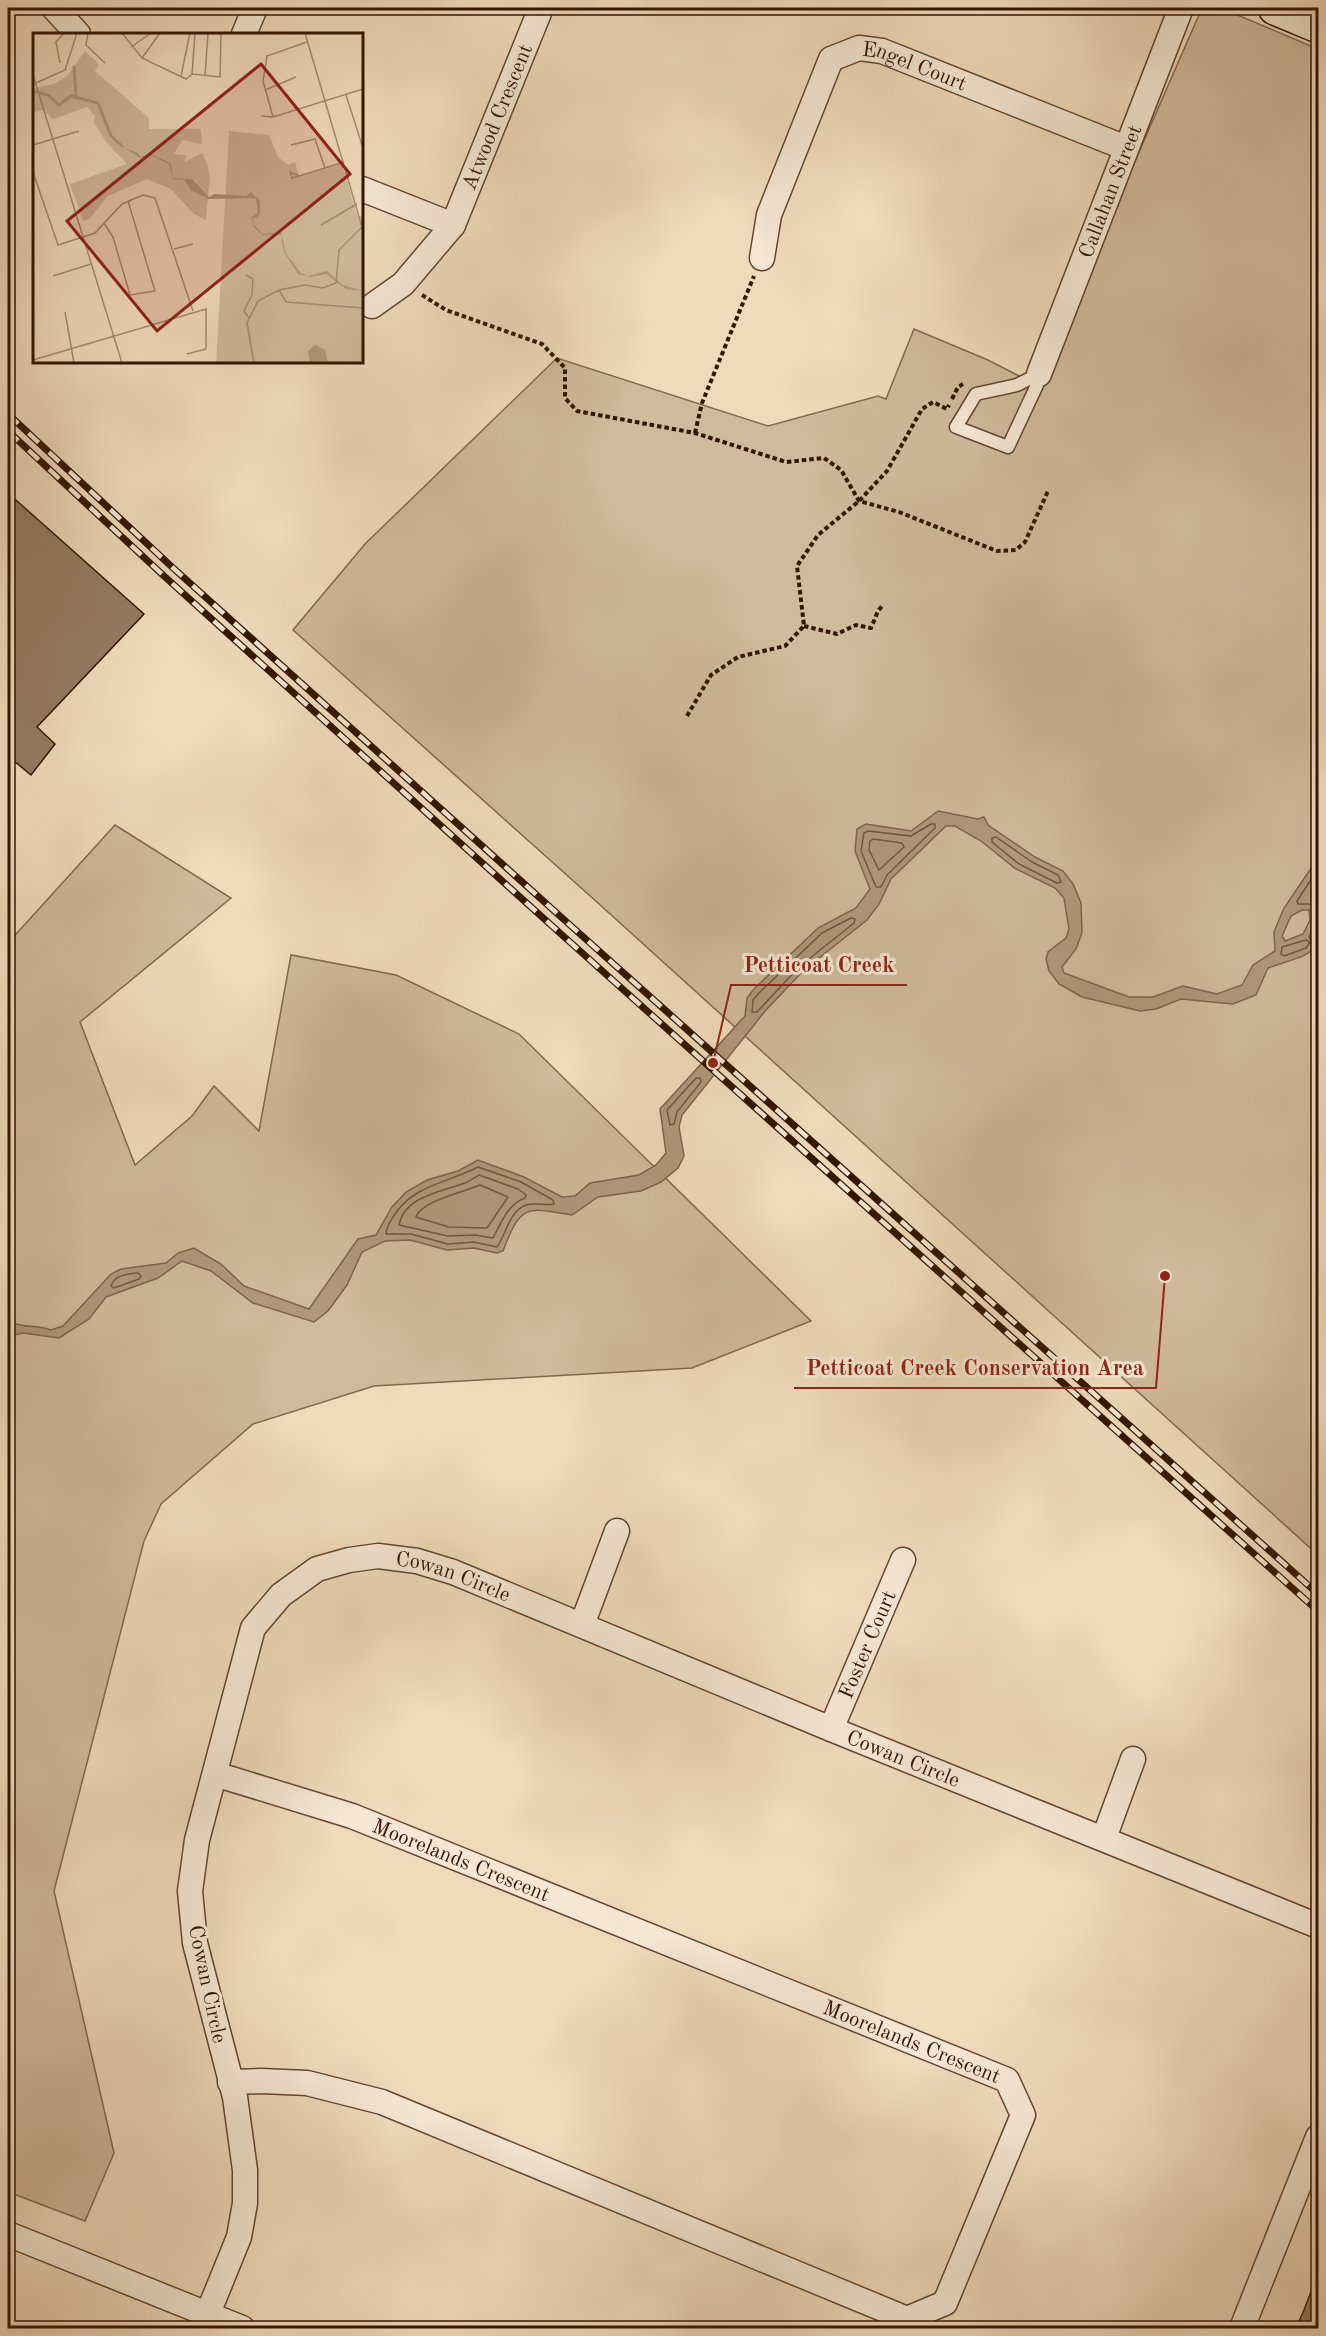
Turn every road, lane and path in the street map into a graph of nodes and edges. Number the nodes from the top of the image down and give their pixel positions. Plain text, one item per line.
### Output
1 (54, 8) edge
2 (255, 8) edge
3 (541, 8) edge
4 (1181, 8) edge
5 (1275, 8) edge
6 (1318, 26) edge
7 (77, 33) edge
8 (244, 33) edge
9 (1126, 148) junction
10 (363, 189) edge
11 (453, 225) junction
12 (762, 258) joint
13 (403, 284) junction
14 (372, 306) dead end
15 (1040, 374) junction
16 (966, 382) dead end
17 (695, 433) junction
18 (1048, 491) dead end
19 (859, 501) junction
20 (882, 606) dead end
21 (804, 626) junction
22 (687, 716) dead end
23 (617, 1531) dead end
24 (903, 1560) dead end
25 (582, 1625) junction
26 (831, 1729) junction
27 (1132, 1759) dead end
28 (215, 1774) junction
29 (1104, 1838) junction
30 (1318, 1926) edge
31 (230, 2082) junction
32 (1318, 2137) edge
33 (8, 2159) edge
34 (10, 2199) dead end
35 (8, 2234) edge
36 (205, 2321) edge
37 (242, 2328) edge
38 (1242, 2328) edge

1 - 7 street
2 - 8 street
3 - 11 street, Atwood Crescent
4 - 9 street, Callahan Street
5 - 6 street
9 - 12 street, Engel Court
9 - 15 street, Callahan Street
10 - 11 street
11 - 13 street, Atwood Crescent
12 - 17 path
13 - 14 street, Atwood Crescent
13 - 17 path
15 - 15 lane
16 - 19 path
17 - 19 path
18 - 19 path
19 - 21 path
20 - 21 path
21 - 22 path
23 - 25 street
24 - 26 street, Foster Court
25 - 26 street, Cowan Circle
25 - 28 street, Cowan Circle
26 - 29 street, Cowan Circle
27 - 29 street
28 - 31 street, Cowan Circle
28 - 31 street, Moorelands Crescent
29 - 30 street, Cowan Circle
31 - 36 street, Cowan Circle
32 - 38 street
33 - 34 path
35 - 36 street
36 - 37 street

